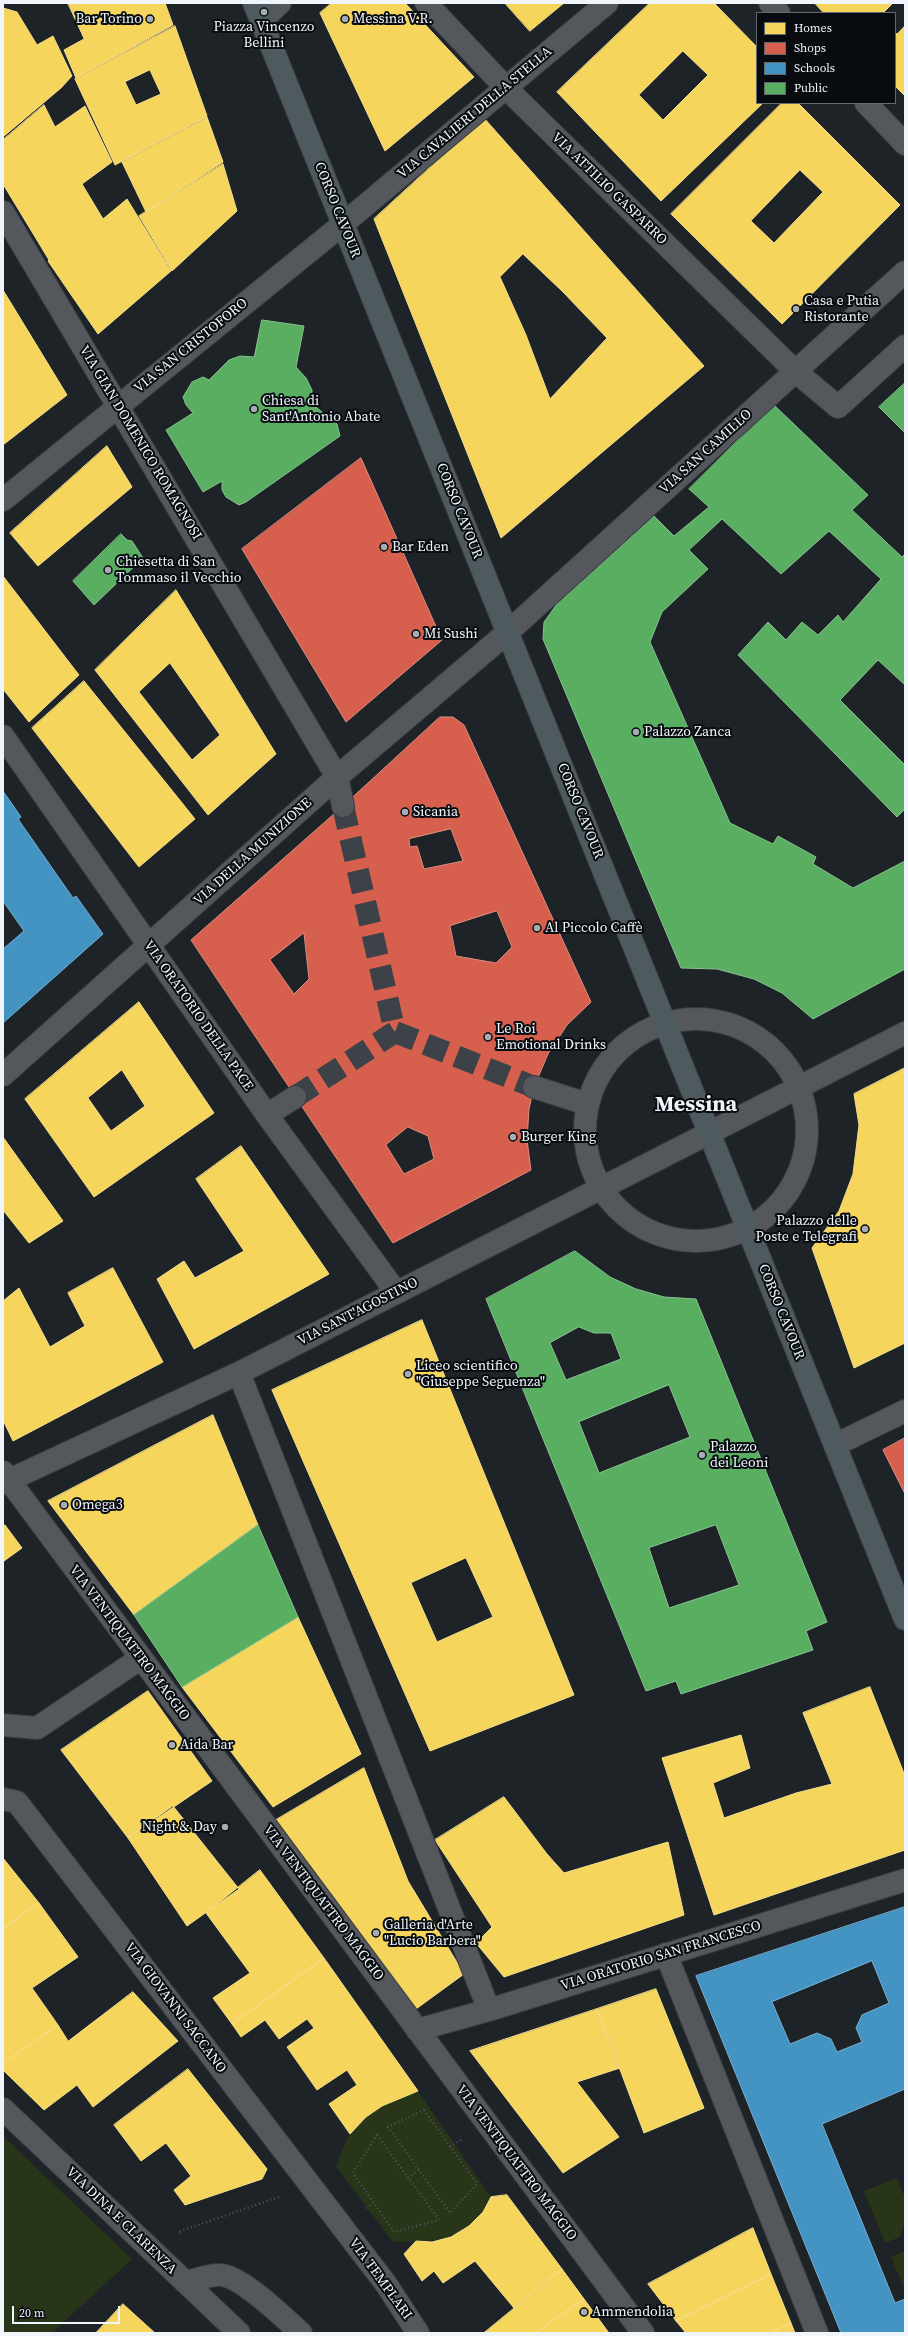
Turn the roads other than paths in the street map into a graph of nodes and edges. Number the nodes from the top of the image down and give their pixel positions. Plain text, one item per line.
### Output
1 (280, 3) edge
2 (426, 3) edge
3 (607, 3) edge
4 (770, 3) edge
5 (257, 12) edge
6 (778, 12) edge
7 (506, 88) junction
8 (867, 104) edge
9 (905, 144) edge
10 (3, 212) edge
11 (343, 224) junction
12 (905, 272) edge
13 (905, 346) edge
14 (795, 371) junction
15 (118, 405) junction
16 (3, 500) edge
17 (508, 632) junction
18 (3, 736) edge
19 (337, 777) junction
20 (344, 806) tunnel mouth
21 (149, 945) junction
22 (665, 1022) junction
23 (905, 1034) edge
24 (3, 1075) edge
25 (534, 1086) tunnel mouth
26 (801, 1086) junction
27 (295, 1097) tunnel mouth
28 (587, 1104) junction
29 (267, 1115) junction
30 (709, 1134) junction
31 (599, 1188) junction
32 (748, 1230) junction
33 (396, 1292) junction
34 (239, 1373) junction
35 (905, 1411) edge
36 (835, 1445) junction
37 (5, 1478) edge
38 (905, 1619) edge
39 (141, 1658) junction
40 (3, 1725) edge
41 (3, 1799) edge
42 (905, 1880) edge
43 (666, 1954) junction
44 (489, 2010) junction
45 (417, 2030) junction
46 (3, 2109) edge
47 (341, 2226) joint
48 (185, 2282) junction
49 (239, 2333) edge
50 (301, 2333) edge
51 (418, 2333) edge
52 (643, 2333) edge
53 (817, 2333) edge

1 - 5 street
2 - 7 street, VIA ATTILIO GASPARRO
3 - 7 street, VIA CAVALIERI DELLA STELLA
4 - 6 street
5 - 11 main road, CORSO CAVOUR
7 - 11 street, VIA CAVALIERI DELLA STELLA
7 - 14 street, VIA ATTILIO GASPARRO
8 - 9 street
10 - 15 street, VIA GIAN DOMENICO ROMAGNOSI
11 - 15 street, VIA SAN CRISTOFORO
11 - 17 main road, CORSO CAVOUR
12 - 14 street, VIA SAN CAMILLO
13 - 14 street, VIA ATTILIO GASPARRO
14 - 17 street, VIA SAN CAMILLO
15 - 16 street, VIA SAN CRISTOFORO
15 - 19 street, VIA GIAN DOMENICO ROMAGNOSI
17 - 19 street, VIA DELLA MUNIZIONE
17 - 22 main road, CORSO CAVOUR
18 - 21 street, VIA ORATORIO DELLA PACE
19 - 20 street, VIA GIAN DOMENICO ROMAGNOSI
19 - 21 street, VIA DELLA MUNIZIONE
21 - 24 street, VIA DELLA MUNIZIONE
21 - 29 street, VIA ORATORIO DELLA PACE
22 - 26 street
22 - 28 street
22 - 30 main road, CORSO CAVOUR
23 - 26 street, VIA SANT'AGOSTINO
25 - 28 street
26 - 30 street, VIA SANT'AGOSTINO
26 - 32 street
27 - 29 street
28 - 31 street
29 - 33 street, VIA ORATORIO DELLA PACE
30 - 31 street, VIA SANT'AGOSTINO
30 - 32 main road, CORSO CAVOUR
31 - 32 street
31 - 33 street, VIA SANT'AGOSTINO
32 - 36 main road, CORSO CAVOUR
33 - 34 street, VIA SANT'AGOSTINO
34 - 37 street, VIA SANT'AGOSTINO
34 - 44 street
35 - 36 street
36 - 38 main road, CORSO CAVOUR
37 - 39 street, VIA VENTIQUATTRO MAGGIO
39 - 40 street
39 - 45 street, VIA VENTIQUATTRO MAGGIO
41 - 47 street, VIA GIOVANNI SACCANO
42 - 43 street, VIA ORATORIO SAN FRANCESCO
43 - 44 street, VIA ORATORIO SAN FRANCESCO
43 - 53 street
44 - 45 street, VIA ORATORIO SAN FRANCESCO
45 - 52 street, VIA VENTIQUATTRO MAGGIO
46 - 48 street, VIA DINA E CLARENZA
47 - 51 street, VIA TEMPLARI
48 - 49 street, VIA DINA E CLARENZA
48 - 50 street

